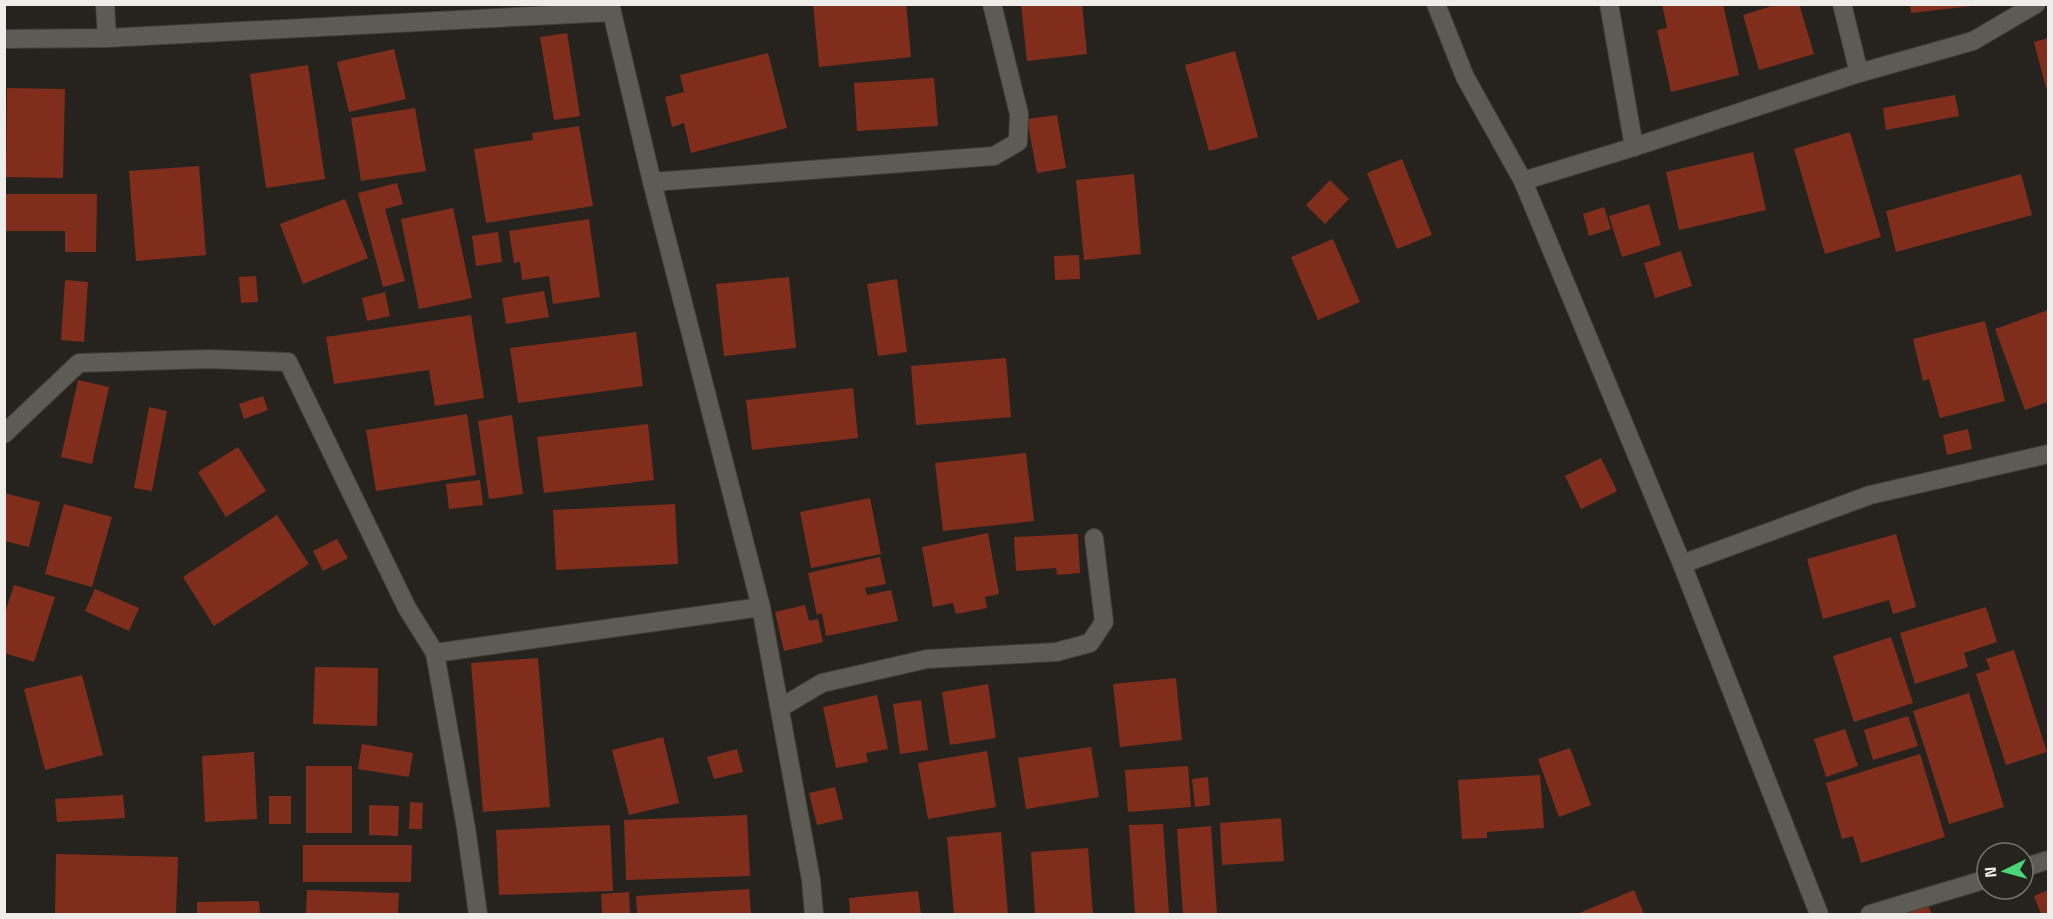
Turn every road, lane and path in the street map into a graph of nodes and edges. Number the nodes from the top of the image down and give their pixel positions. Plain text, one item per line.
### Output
1 (105, 4) edge
2 (992, 4) edge
3 (1436, 4) edge
4 (1609, 4) edge
5 (1842, 4) edge
6 (2036, 4) edge
7 (611, 8) edge
8 (107, 38) junction
9 (4, 39) edge
10 (1859, 73) junction
11 (1634, 147) junction
12 (1523, 181) junction
13 (652, 182) junction
14 (4, 434) edge
15 (2049, 454) edge
16 (1094, 538) dead end
17 (1682, 564) junction
18 (761, 607) junction
19 (435, 653) junction
20 (780, 708) junction
21 (1975, 883) edge
22 (478, 915) edge
23 (814, 915) edge
24 (1819, 915) edge
25 (1870, 915) edge

1 - 8 street
2 - 13 street
3 - 12 street
4 - 11 street
5 - 10 street
6 - 10 street
7 - 8 street
7 - 13 street
8 - 9 street
10 - 11 street
11 - 12 street
12 - 17 street
13 - 18 street
14 - 19 street
15 - 17 street
16 - 20 street
17 - 24 street
18 - 19 street
18 - 20 street
19 - 22 street
20 - 23 street
21 - 25 street

